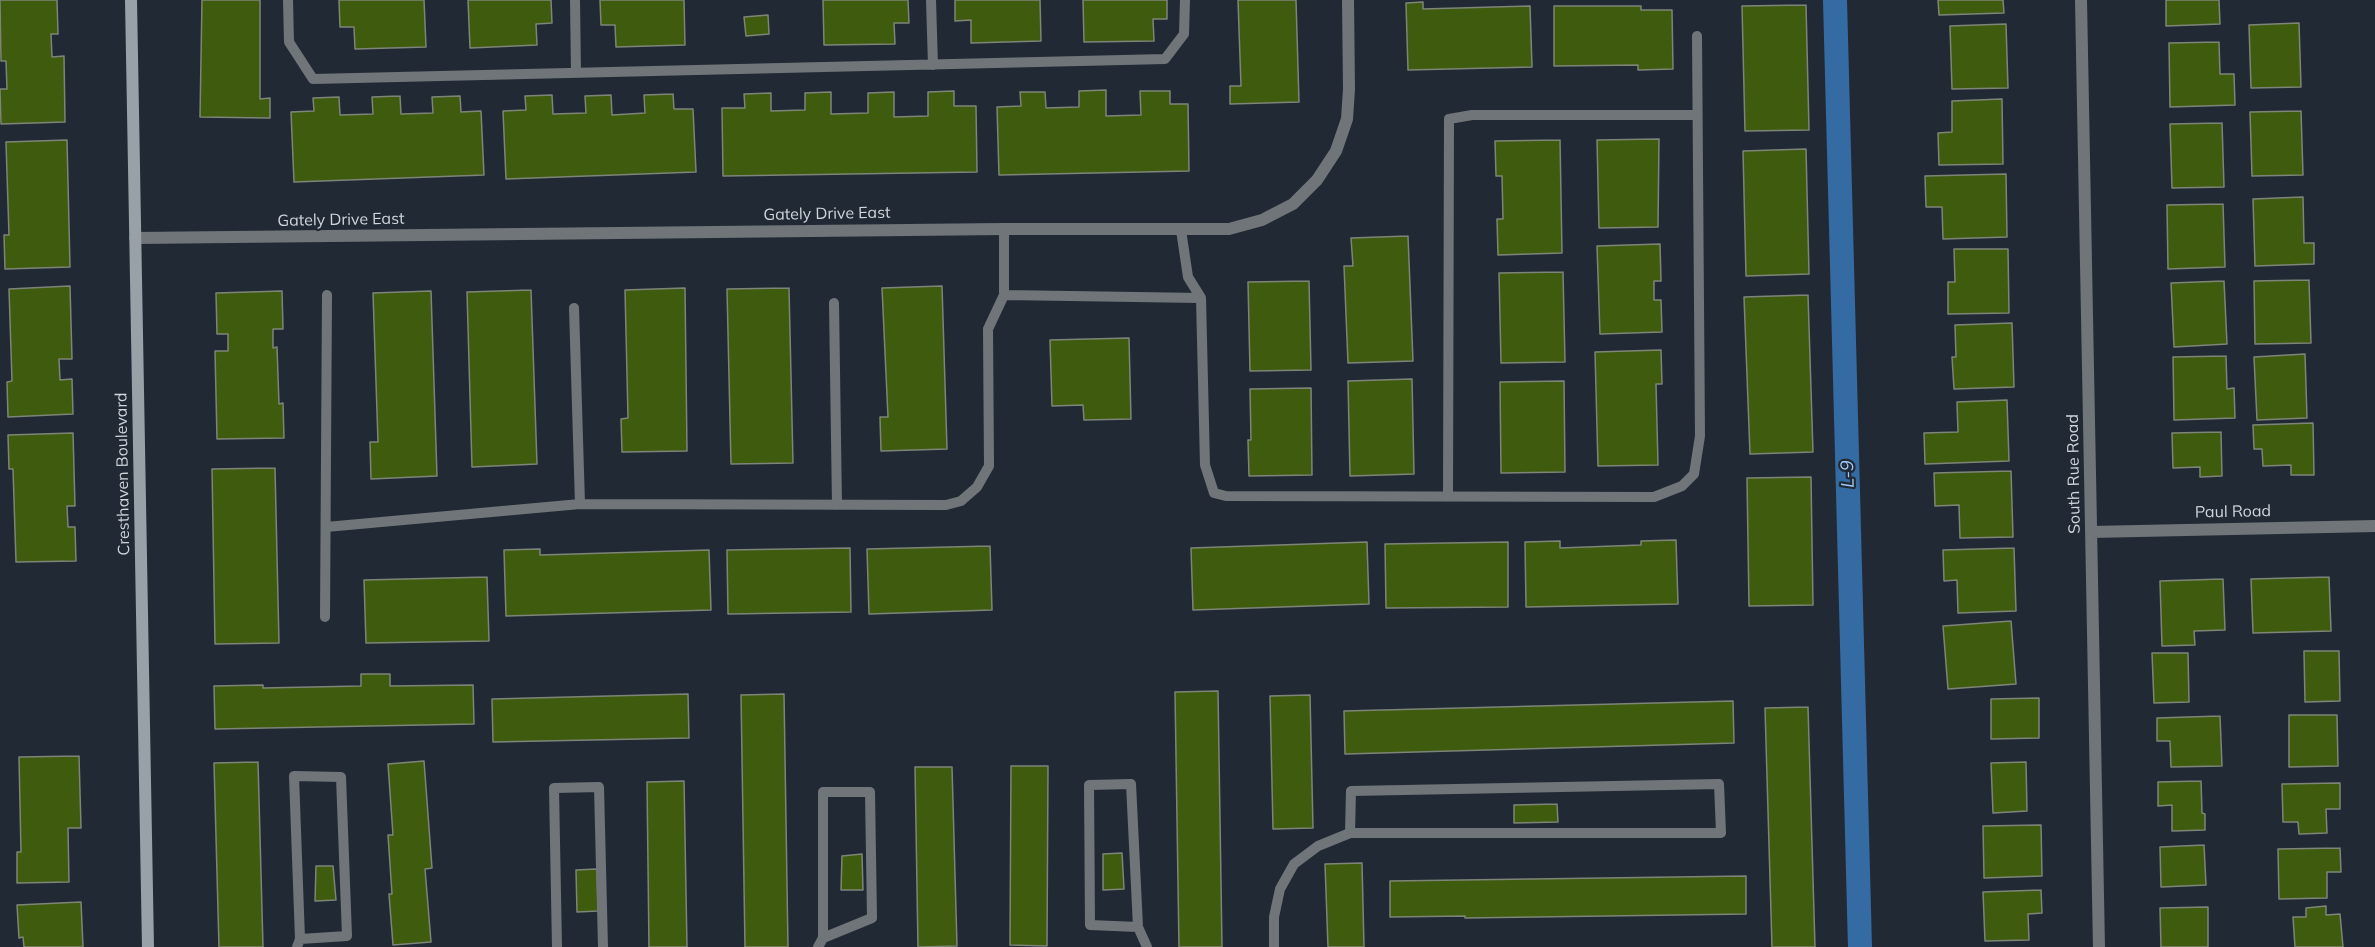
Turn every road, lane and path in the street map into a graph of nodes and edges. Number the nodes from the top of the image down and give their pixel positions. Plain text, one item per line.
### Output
1 (131, 0) edge
2 (288, 0) edge
3 (575, 0) edge
4 (931, 0) edge
5 (1185, 0) edge
6 (1348, 0) edge
7 (2081, 0) edge
8 (1697, 36) dead end
9 (933, 65) junction
10 (576, 73) junction
11 (1697, 115) junction
12 (1005, 229) junction
13 (1181, 230) junction
14 (135, 238) junction
15 (327, 295) dead end
16 (1004, 295) junction
17 (1201, 298) junction
18 (834, 303) dead end
19 (574, 308) dead end
20 (1448, 497) junction
21 (580, 504) junction
22 (837, 505) junction
23 (2375, 526) edge
24 (326, 527) junction
25 (2091, 532) junction
26 (325, 617) dead end
27 (1350, 833) junction
28 (1138, 927) junction
29 (299, 943) edge
30 (820, 943) edge
31 (148, 947) edge
32 (557, 947) edge
33 (598, 947) edge
34 (602, 947) edge
35 (1148, 947) edge
36 (1274, 947) edge
37 (2099, 947) edge

1 - 14 street, Cresthaven Boulevard
2 - 10 lane
3 - 10 lane
4 - 9 lane
5 - 9 lane
6 - 13 street, Gately Drive East
7 - 25 street, South Rue Road
8 - 11 lane
9 - 10 lane
11 - 20 lane
11 - 20 lane
12 - 13 street, Gately Drive East
12 - 14 street, Gately Drive East
12 - 16 lane
13 - 17 lane
14 - 31 street, Cresthaven Boulevard
15 - 24 lane
16 - 17 lane
16 - 22 lane
17 - 20 lane
18 - 22 lane
19 - 21 lane
21 - 22 lane
21 - 24 lane
23 - 25 street, Paul Road
24 - 26 lane
25 - 37 street, South Rue Road
27 - 27 lane
27 - 36 lane
28 - 28 lane
28 - 35 lane
29 - 29 lane
30 - 30 lane
32 - 34 lane
33 - 34 lane

